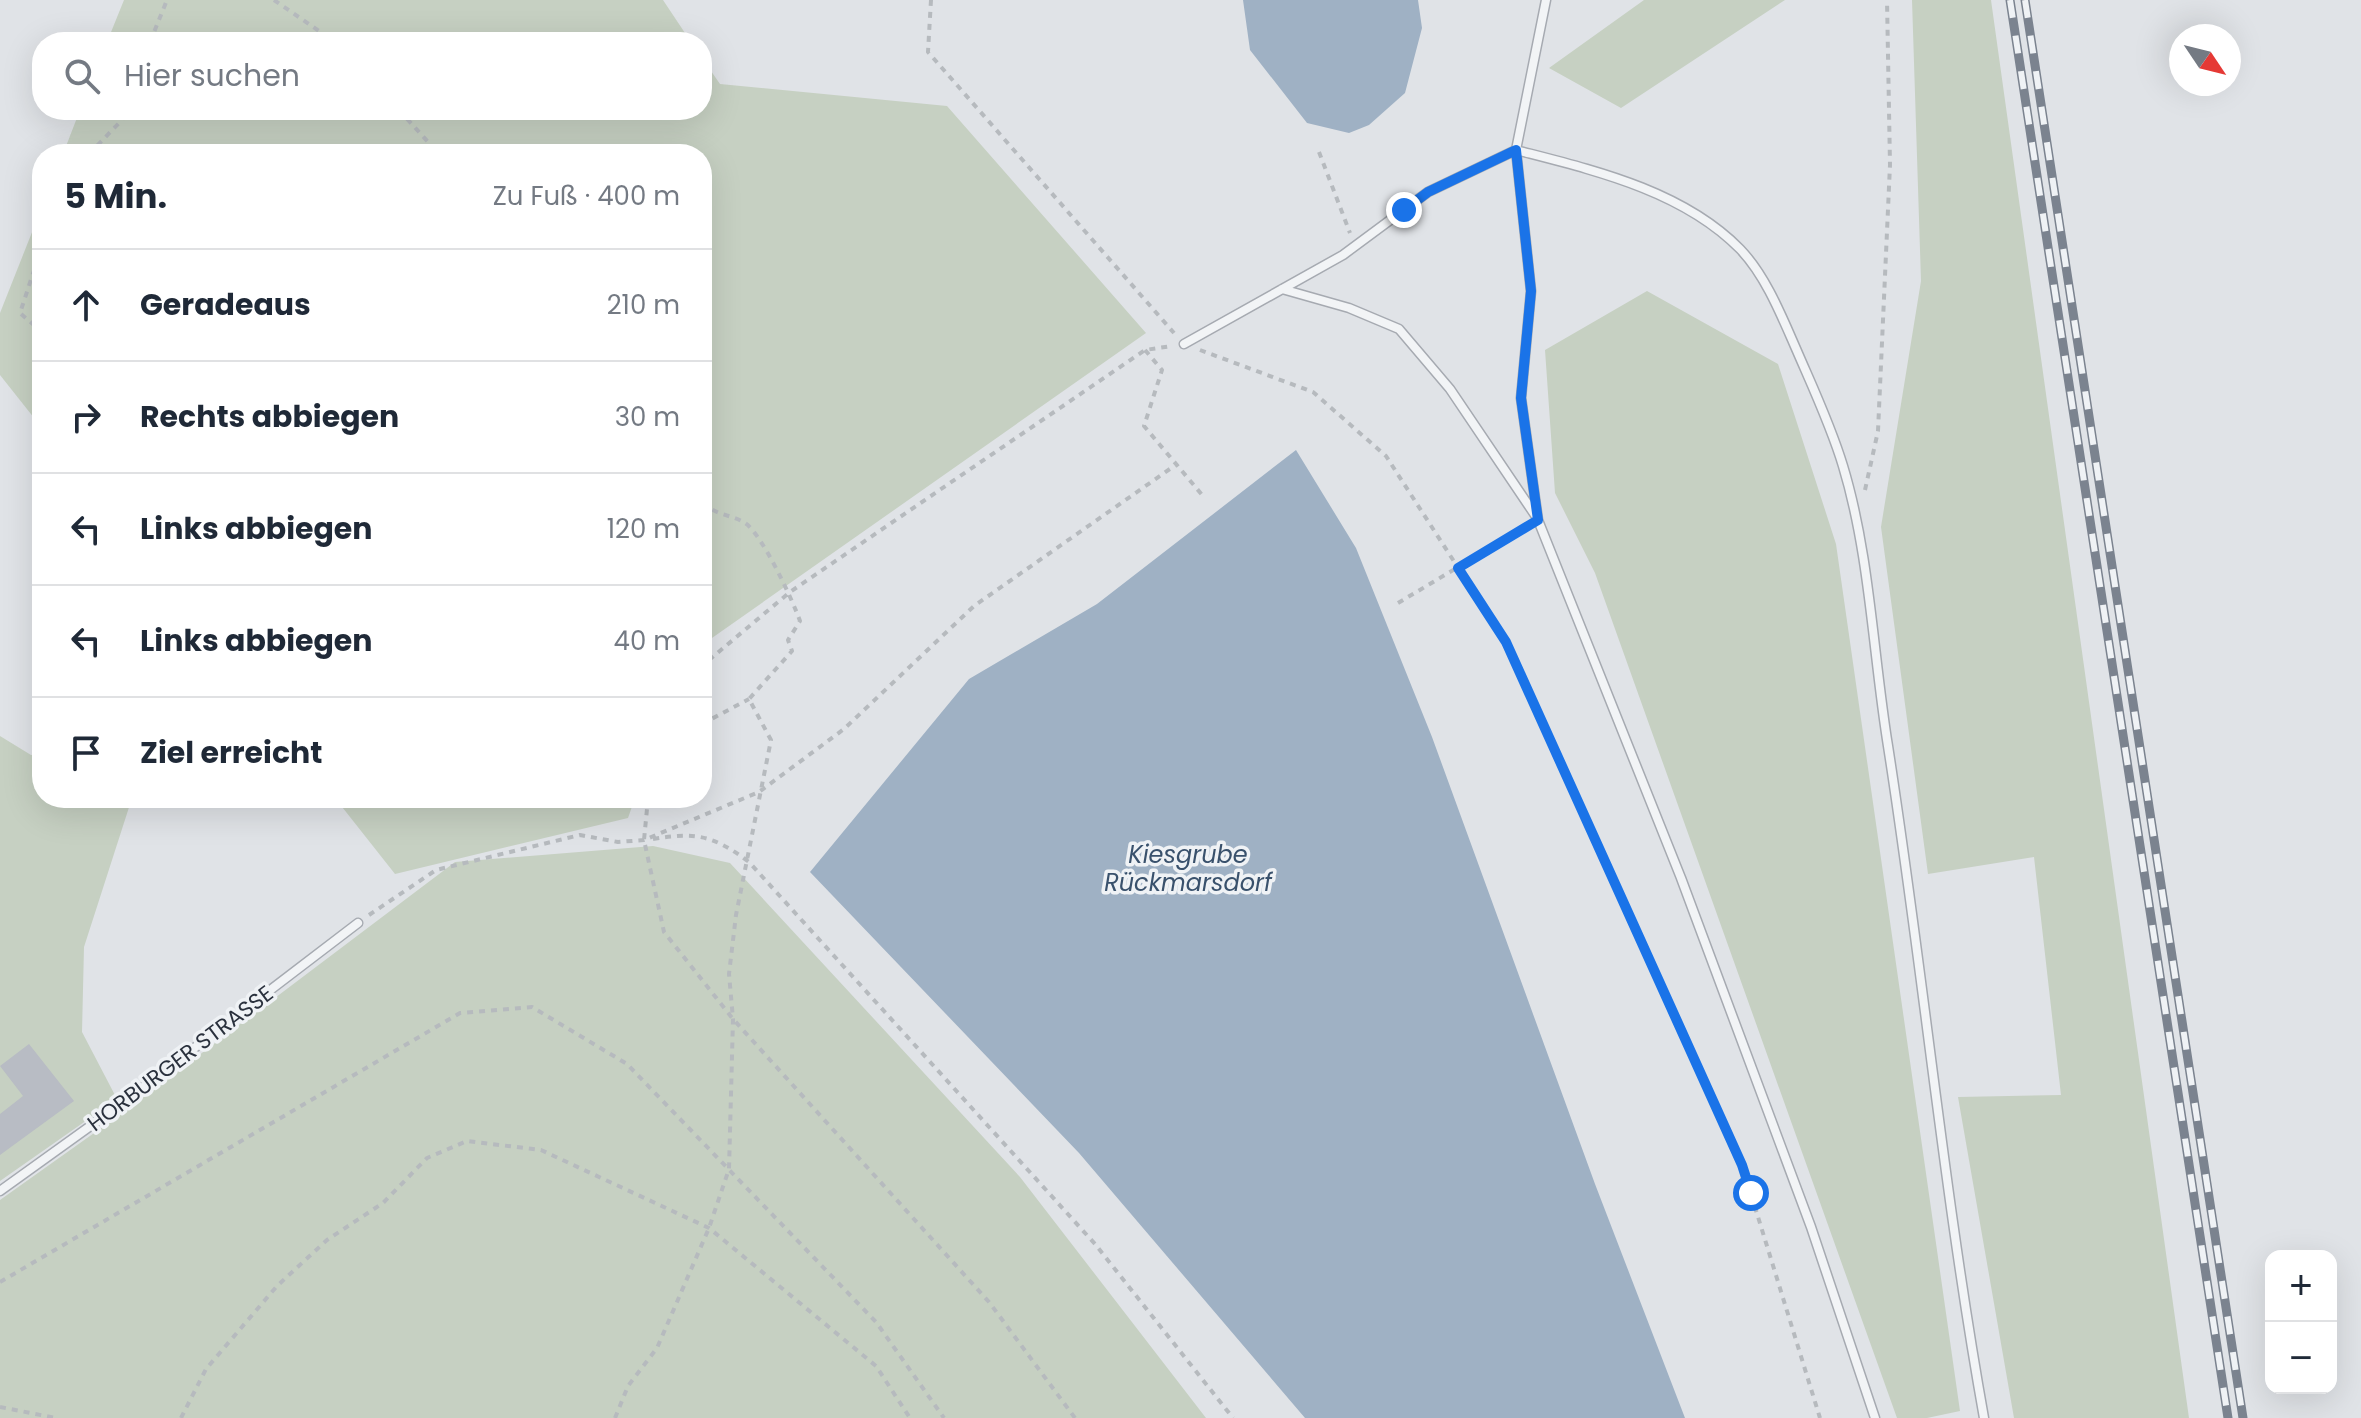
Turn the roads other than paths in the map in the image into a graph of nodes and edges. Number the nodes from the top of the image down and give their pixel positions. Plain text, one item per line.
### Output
1 (1546, 0) edge
2 (1516, 150) junction
3 (1282, 289) junction
4 (1184, 344) road end
5 (1538, 520) junction
6 (358, 923) road end
7 (0, 1191) edge
8 (1875, 1418) edge
9 (1984, 1418) edge

1 - 2 lane
2 - 3 lane
2 - 5 lane
2 - 9 lane
3 - 4 lane
3 - 5 lane
5 - 8 lane
6 - 7 lane, HORBURGER STRASSE

